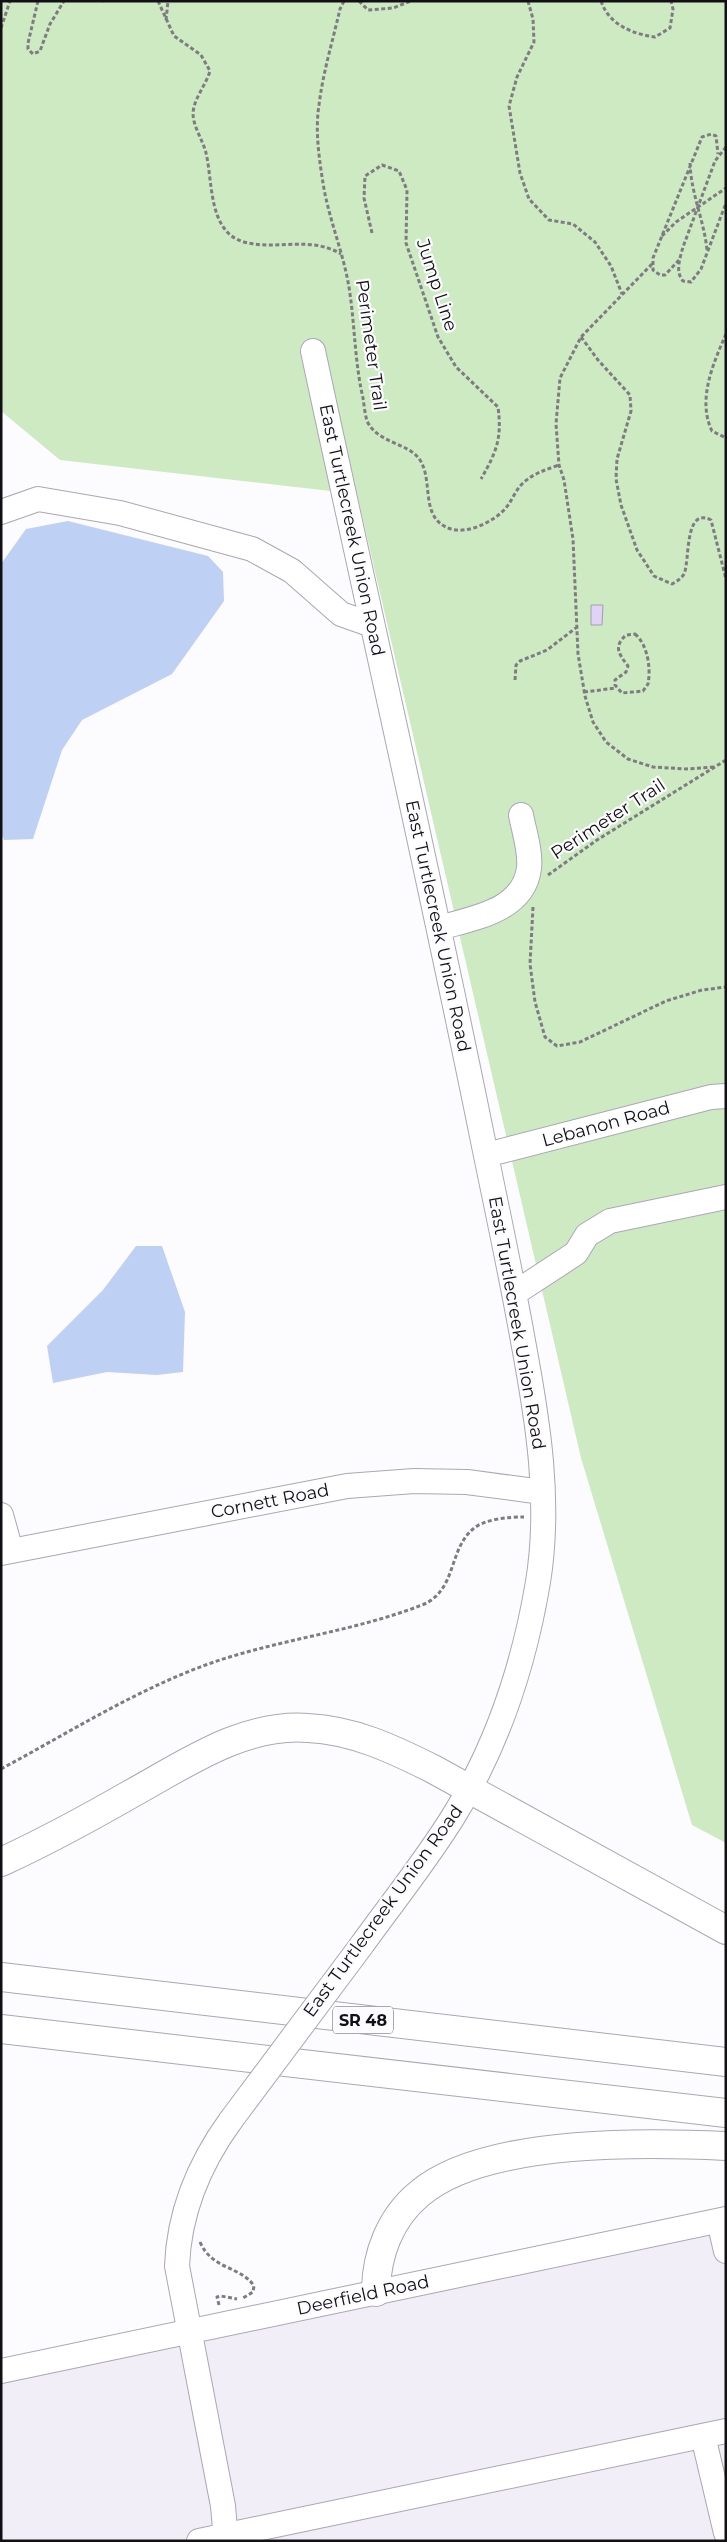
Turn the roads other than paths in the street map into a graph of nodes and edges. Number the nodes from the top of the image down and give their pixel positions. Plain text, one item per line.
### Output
1 (313, 351) dead end
2 (1, 512) edge
3 (372, 625) junction
4 (522, 815) dead end
5 (439, 928) junction
6 (726, 1096) edge
7 (486, 1155) junction
8 (726, 1197) edge
9 (515, 1293) junction
10 (542, 1492) junction
11 (1, 1515) edge
12 (6, 1552) edge
13 (470, 1789) junction
14 (1, 1862) edge
15 (726, 1930) edge
16 (1, 1977) edge
17 (1, 2029) edge
18 (726, 2062) edge
19 (726, 2113) edge
20 (726, 2146) edge
21 (723, 2220) edge
22 (726, 2251) edge
23 (376, 2292) junction
24 (188, 2331) junction
25 (1, 2371) edge
26 (714, 2433) edge
27 (726, 2533) edge
28 (225, 2538) edge
29 (199, 2541) edge

1 - 3 street, East Turtlecreek Union Road
2 - 3 street
3 - 5 street, East Turtlecreek Union Road
4 - 5 street
5 - 7 street, East Turtlecreek Union Road
6 - 7 street, Lebanon Road
7 - 9 street, East Turtlecreek Union Road
8 - 9 street
9 - 10 street, East Turtlecreek Union Road
10 - 12 street, Cornett Road
10 - 13 street, East Turtlecreek Union Road
11 - 12 street
13 - 14 highway
13 - 15 highway
13 - 24 street, East Turtlecreek Union Road, bridge
16 - 18 highway, SR 48
17 - 19 highway
20 - 23 highway
21 - 22 street
21 - 23 street, Deerfield Road
23 - 24 street, Deerfield Road
24 - 25 street, Deerfield Road
24 - 28 street, East Turtlecreek Union Road
26 - 27 street
26 - 28 street
28 - 29 street

